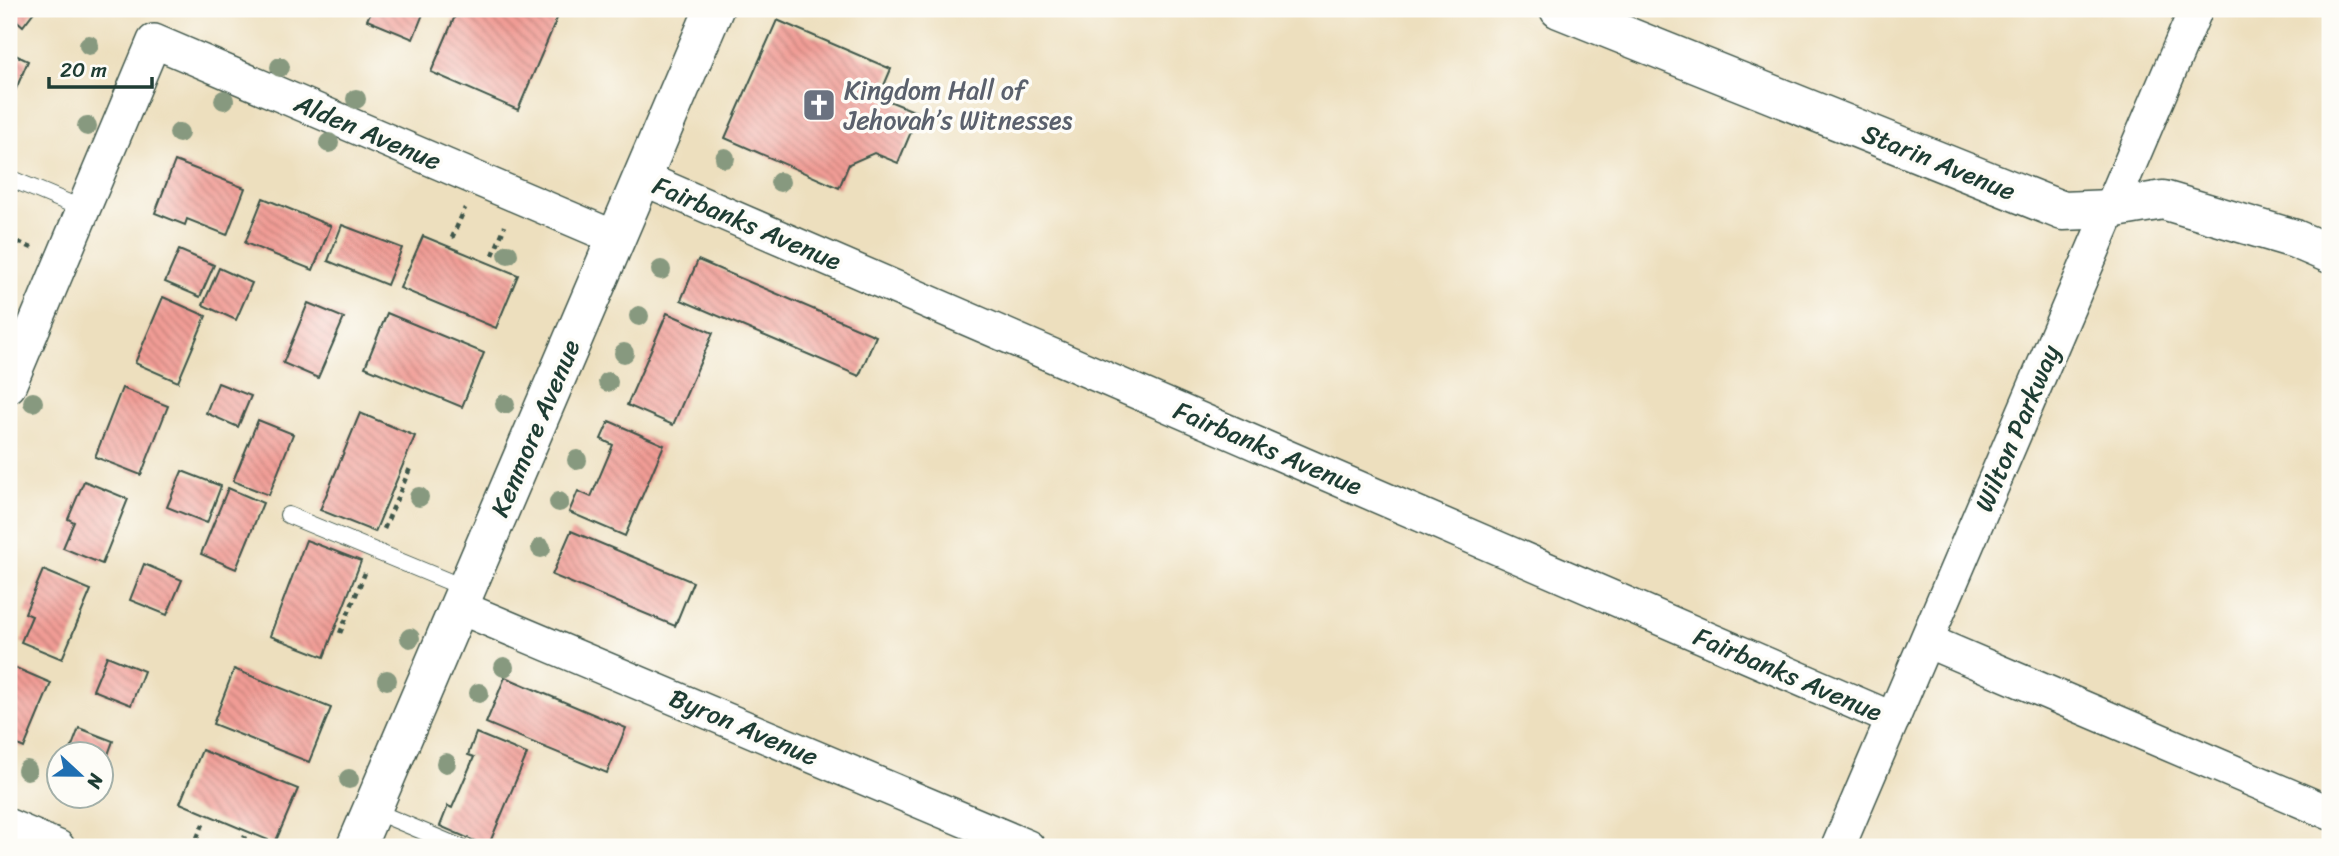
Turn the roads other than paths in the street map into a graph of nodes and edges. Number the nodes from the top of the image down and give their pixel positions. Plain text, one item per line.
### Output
1 (714, 9) edge
2 (1559, 9) edge
3 (2196, 9) edge
4 (9, 178) edge
5 (642, 178) junction
6 (83, 209) junction
7 (2110, 209) junction
8 (617, 238) junction
9 (2330, 254) edge
10 (9, 386) edge
11 (288, 515) dead end
12 (463, 598) junction
13 (1927, 641) junction
14 (1893, 719) junction
15 (372, 810) junction
16 (2330, 813) edge
17 (9, 826) edge
18 (58, 847) edge
19 (356, 847) edge
20 (460, 847) edge
21 (1028, 847) edge
22 (1839, 847) edge

1 - 5 main road, Kenmore Avenue
2 - 7 main road, Starin Avenue
3 - 7 street, Wilton Parkway
4 - 6 lane
5 - 8 main road, Kenmore Avenue
5 - 14 street, Fairbanks Avenue
6 - 8 street, Alden Avenue
6 - 10 street, Alden Avenue
7 - 9 main road, Starin Avenue
7 - 13 street, Wilton Parkway
8 - 12 main road, Kenmore Avenue
11 - 12 lane
12 - 15 main road, Kenmore Avenue
12 - 21 street, Byron Avenue
13 - 14 street, Wilton Parkway
13 - 16 street
14 - 22 street, Wilton Parkway
15 - 19 main road, Kenmore Avenue
15 - 20 lane
17 - 18 street

